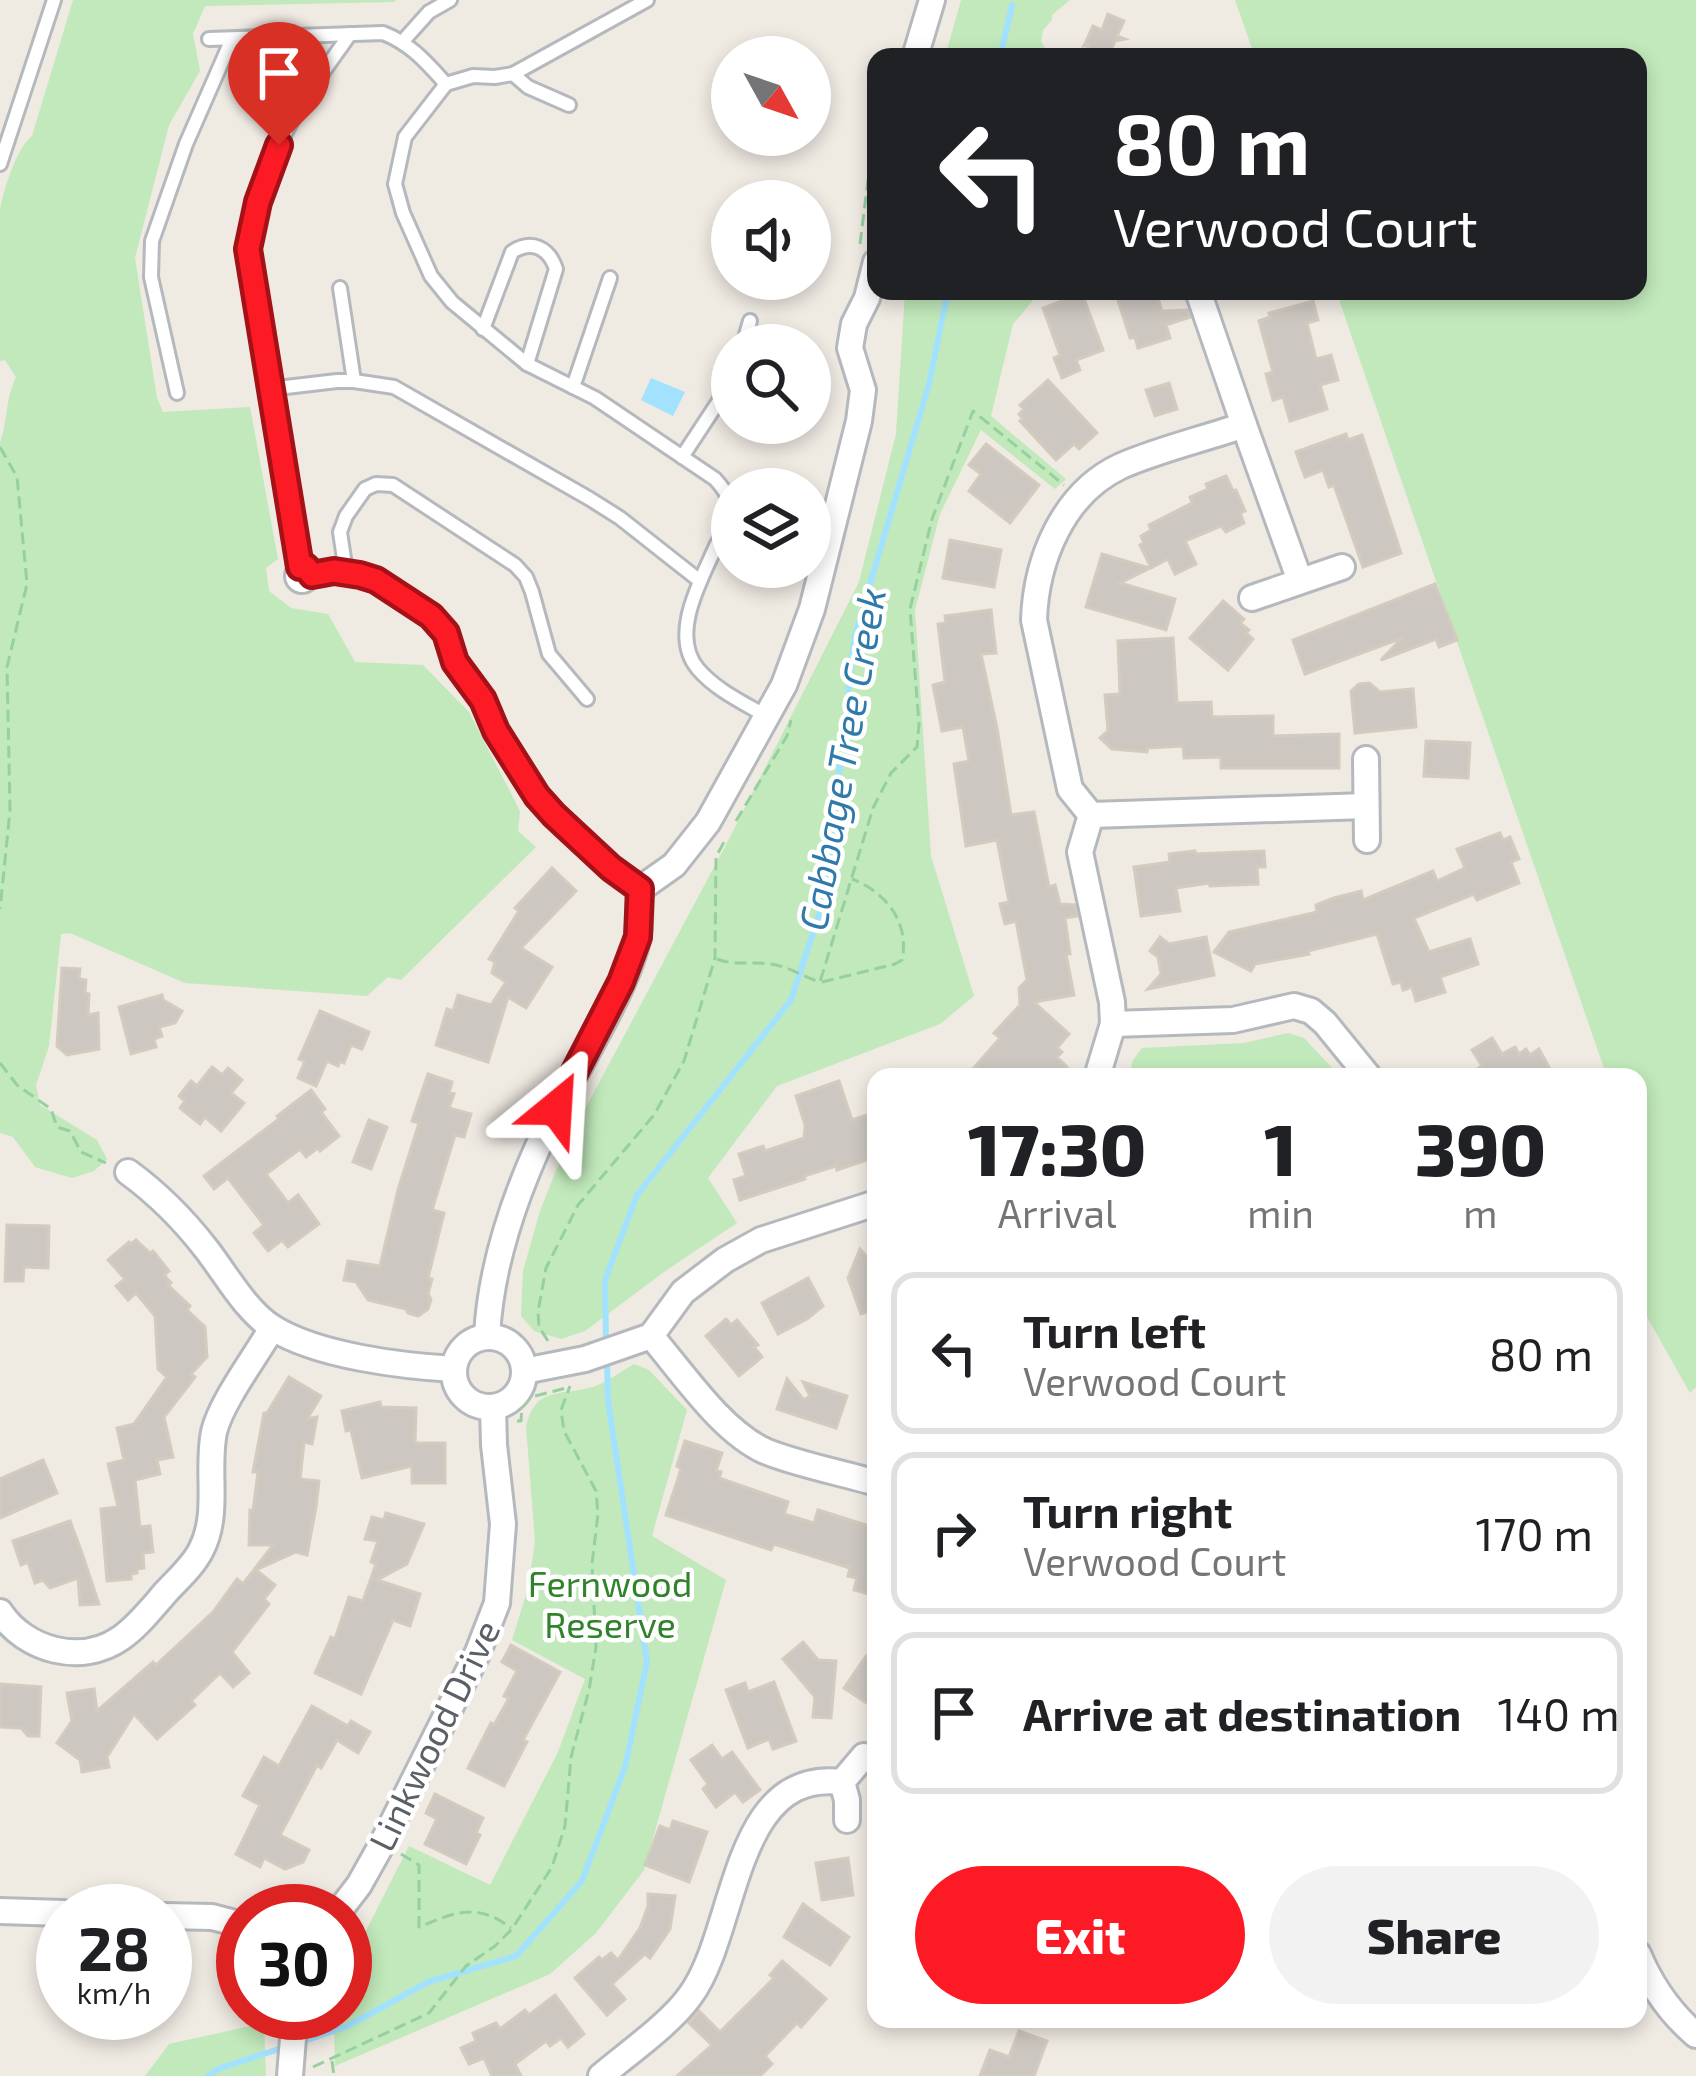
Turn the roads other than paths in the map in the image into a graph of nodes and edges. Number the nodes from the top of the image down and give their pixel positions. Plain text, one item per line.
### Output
1 (54, 0) edge
2 (450, 0) edge
3 (647, 0) edge
4 (932, 0) edge
5 (350, 34) junction
6 (209, 39) dead end
7 (232, 39) junction
8 (403, 41) junction
9 (918, 48) edge
10 (513, 74) junction
11 (446, 84) junction
12 (569, 105) dead end
13 (0, 164) edge
14 (610, 278) dead end
15 (340, 288) dead end
16 (867, 298) edge
17 (1201, 300) edge
18 (750, 321) dead end
19 (749, 324) edge
20 (483, 329) junction
21 (527, 364) junction
22 (354, 381) junction
23 (573, 387) junction
24 (269, 389) junction
25 (177, 393) dead end
26 (711, 413) edge
27 (1244, 425) junction
28 (682, 457) junction
29 (1342, 567) dead end
30 (346, 572) junction
31 (302, 576) junction
32 (275, 580) dead end
33 (700, 581) junction
34 (1300, 581) junction
35 (1252, 598) dead end
36 (306, 602) dead end
37 (586, 699) dead end
38 (780, 716) junction
39 (1366, 759) dead end
40 (1366, 806) junction
41 (1090, 815) junction
42 (1367, 840) dead end
43 (640, 889) junction
44 (1113, 1024) junction
45 (1100, 1068) edge
46 (1362, 1068) edge
47 (128, 1172) road end
48 (867, 1206) edge
49 (272, 1328) junction
50 (487, 1336) junction
51 (651, 1336) junction
52 (454, 1369) junction
53 (524, 1371) junction
54 (493, 1415) junction
55 (867, 1480) edge
56 (0, 1612) edge
57 (864, 1756) dead end
58 (842, 1782) junction
59 (847, 1820) dead end
60 (360, 1884) edge
61 (0, 1911) edge
62 (36, 1912) edge
63 (1647, 1975) edge
64 (1696, 2035) edge
65 (297, 2040) edge
66 (299, 2073) edge
67 (601, 2076) edge

1 - 13 lane
2 - 8 lane
3 - 10 lane
4 - 9 street
5 - 7 lane
5 - 8 lane
5 - 24 lane
6 - 7 lane
7 - 25 lane
8 - 11 lane
10 - 11 lane
10 - 12 lane
11 - 20 lane
14 - 23 lane
15 - 22 lane
16 - 38 street
17 - 27 street
18 - 19 lane
20 - 21 lane
20 - 21 lane
21 - 23 lane
22 - 24 lane
22 - 33 lane
23 - 28 lane
24 - 31 lane
26 - 28 lane
27 - 34 street
27 - 41 street
28 - 33 lane
29 - 34 street
30 - 31 lane
30 - 37 lane
30 - 43 lane
31 - 32 lane
31 - 36 lane
33 - 38 lane
34 - 35 street
38 - 43 street
39 - 40 street
40 - 41 street
40 - 42 street
41 - 44 street
43 - 50 street
44 - 45 street
44 - 46 street
47 - 49 street
48 - 51 street
49 - 52 street
49 - 56 street
50 - 52 street
50 - 53 street
51 - 53 street
51 - 55 street
52 - 54 street
53 - 54 street
54 - 60 street, Linkwood Drive
57 - 58 street
58 - 59 street
58 - 67 street
61 - 62 street
63 - 64 street
65 - 66 street

